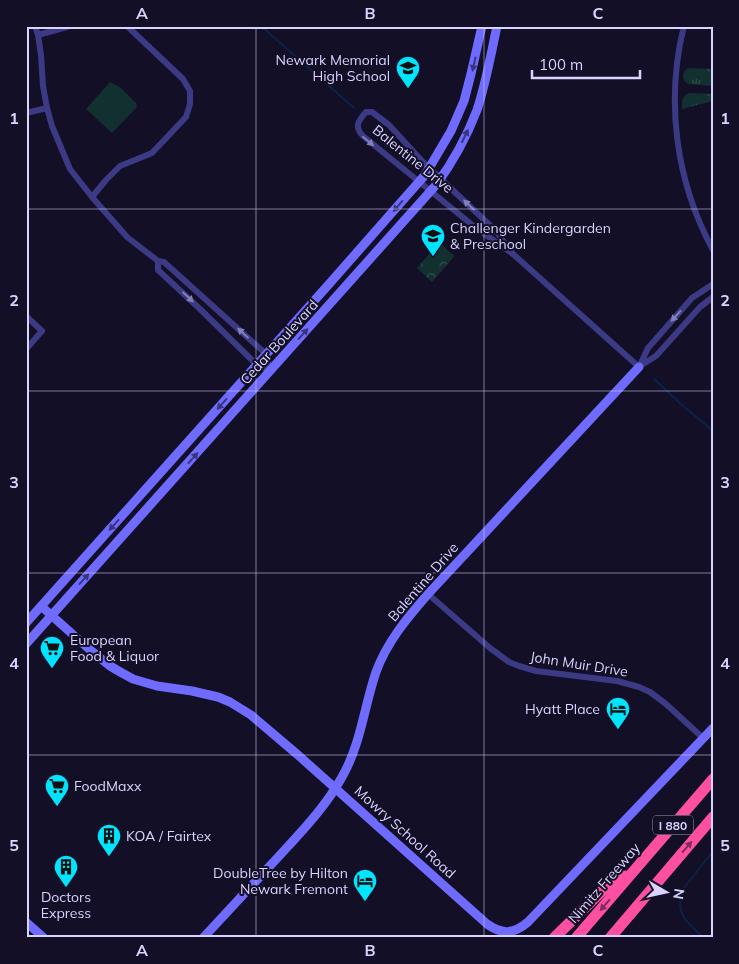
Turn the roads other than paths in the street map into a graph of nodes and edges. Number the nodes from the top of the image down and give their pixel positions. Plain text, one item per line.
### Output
1 (35, 26) edge
2 (70, 26) edge
3 (127, 26) edge
4 (482, 26) edge
5 (497, 26) edge
6 (684, 26) edge
7 (38, 36) junction
8 (47, 108) junction
9 (26, 113) edge
10 (430, 168) junction
11 (441, 178) junction
12 (419, 182) junction
13 (431, 192) junction
14 (92, 197) junction
15 (713, 250) edge
16 (513, 254) junction
17 (158, 261) junction
18 (713, 284) edge
19 (713, 297) edge
20 (26, 316) edge
21 (26, 347) edge
22 (266, 354) junction
23 (257, 365) junction
24 (639, 367) junction
25 (271, 371) junction
26 (428, 594) junction
27 (41, 606) junction
28 (52, 616) junction
29 (26, 623) edge
30 (26, 644) edge
31 (713, 728) edge
32 (703, 738) junction
33 (713, 779) edge
34 (336, 789) junction
35 (713, 817) edge
36 (634, 871) junction
37 (26, 922) edge
38 (44, 938) edge
39 (203, 938) edge
40 (554, 938) edge
41 (576, 938) edge
42 (610, 938) edge

1 - 7 street
2 - 7 street
3 - 14 street
4 -> 10 street, Cedar Boulevard
11 -> 5 street, Cedar Boulevard
6 - 15 street
7 - 8 street
8 - 9 street
8 - 14 street
10 - 11 street, Balentine Drive
10 - 12 street, Cedar Boulevard
10 -> 12 street, Balentine Drive
11 - 13 street, Cedar Boulevard
16 -> 11 street, Balentine Drive
12 - 13 street, Balentine Drive
12 -> 22 street, Cedar Boulevard
13 - 16 street, Balentine Drive
25 -> 13 street, Cedar Boulevard
14 - 17 street
16 - 24 street, Balentine Drive
22 -> 17 street
17 -> 23 street
18 -> 24 street, Balentine Drive
19 - 24 street, Balentine Drive
20 - 21 street
22 - 23 street, Cedar Boulevard
22 - 25 street
23 - 25 street
23 -> 27 street, Cedar Boulevard
24 - 26 street, Balentine Drive
28 -> 25 street, Cedar Boulevard
26 - 32 street, John Muir Drive
26 - 34 street, Balentine Drive
27 - 28 street, Mowry School Road
27 - 29 street, Cedar Boulevard
28 - 30 street, Cedar Boulevard
28 - 34 street, Mowry School Road
31 - 32 street, Mowry School Road
32 - 34 street, Mowry School Road
33 - 36 highway, Nimitz Freeway / I 880
34 - 39 street, Balentine Drive
42 -> 35 highway, I 880
36 - 40 highway
36 -> 41 highway, Nimitz Freeway / I 880
37 - 38 street

